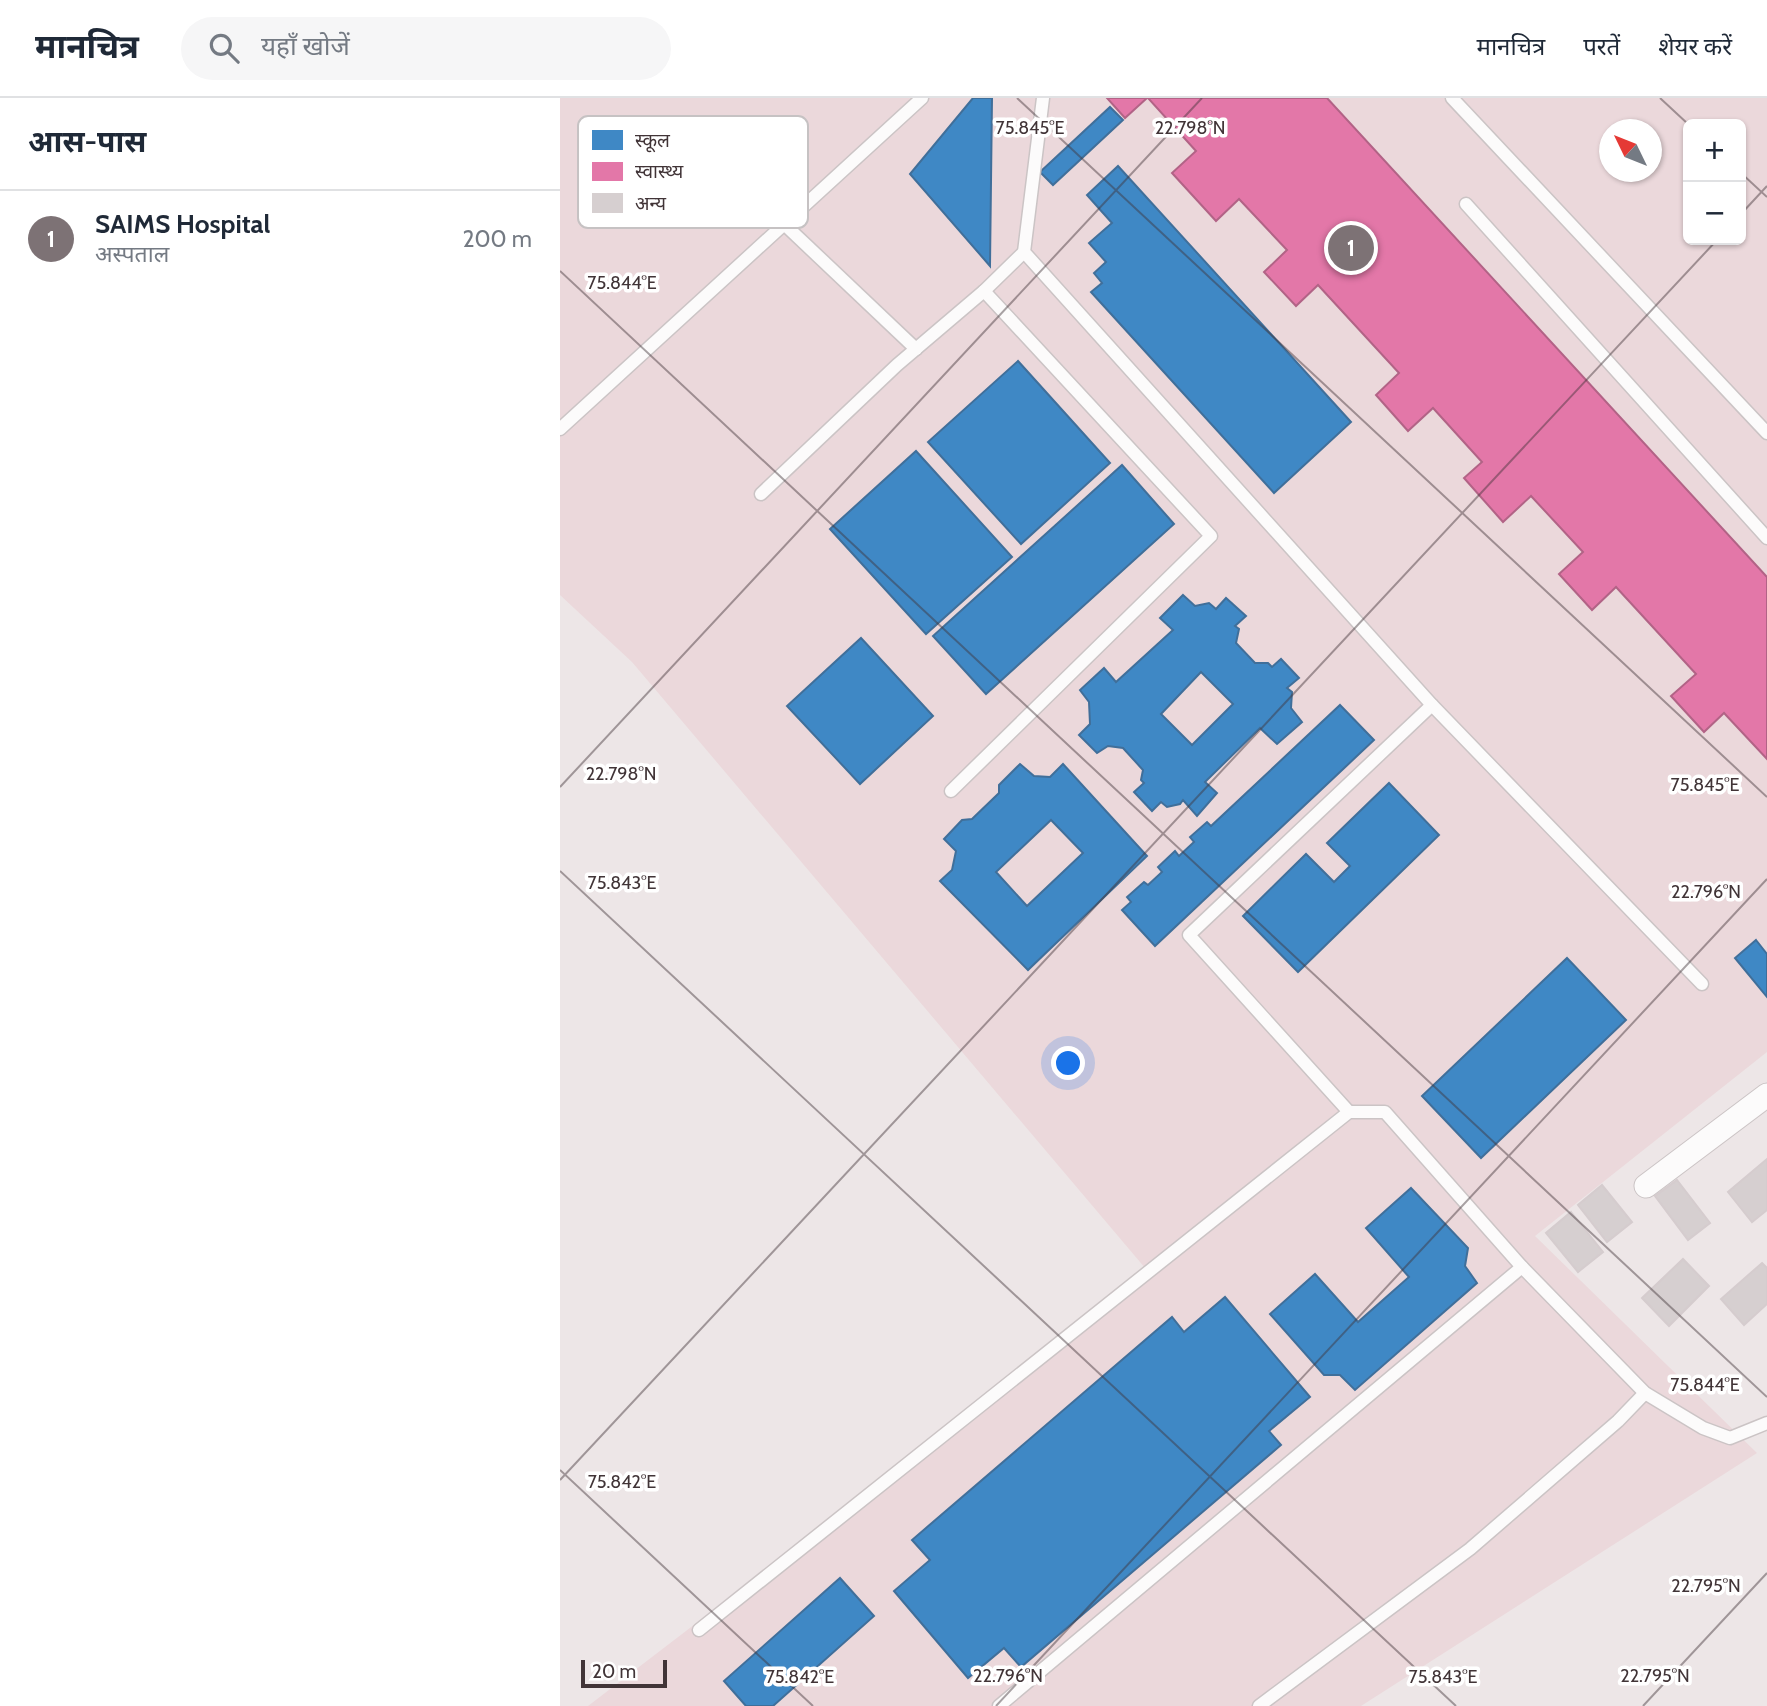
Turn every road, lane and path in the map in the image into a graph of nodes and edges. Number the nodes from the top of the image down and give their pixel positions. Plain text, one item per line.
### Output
1 (922, 98) edge
2 (1043, 98) edge
3 (1452, 98) edge
4 (808, 201) edge
5 (1466, 204) dead end
6 (778, 228) edge
7 (788, 228) edge
8 (1024, 252) junction
9 (984, 291) junction
10 (916, 349) junction
11 (560, 429) edge
12 (1767, 433) edge
13 (761, 494) dead end
14 (1767, 538) edge
15 (1432, 705) junction
16 (951, 791) dead end
17 (1702, 984) dead end
18 (1767, 1095) edge
19 (1349, 1112) junction
20 (1646, 1186) dead end
21 (1521, 1267) junction
22 (1644, 1393) junction
23 (1767, 1423) edge
24 (699, 1630) dead end
25 (999, 1706) edge
26 (1259, 1706) edge

1 - 4 lane
2 - 8 lane
3 - 12 lane
5 - 14 lane
6 - 11 lane
7 - 10 lane
8 - 9 lane
8 - 15 lane
9 - 10 lane
9 - 16 lane
10 - 13 lane
15 - 17 lane
15 - 19 lane
18 - 20 street
19 - 21 lane
19 - 24 lane
21 - 22 lane
21 - 25 lane
22 - 23 lane
22 - 26 lane

